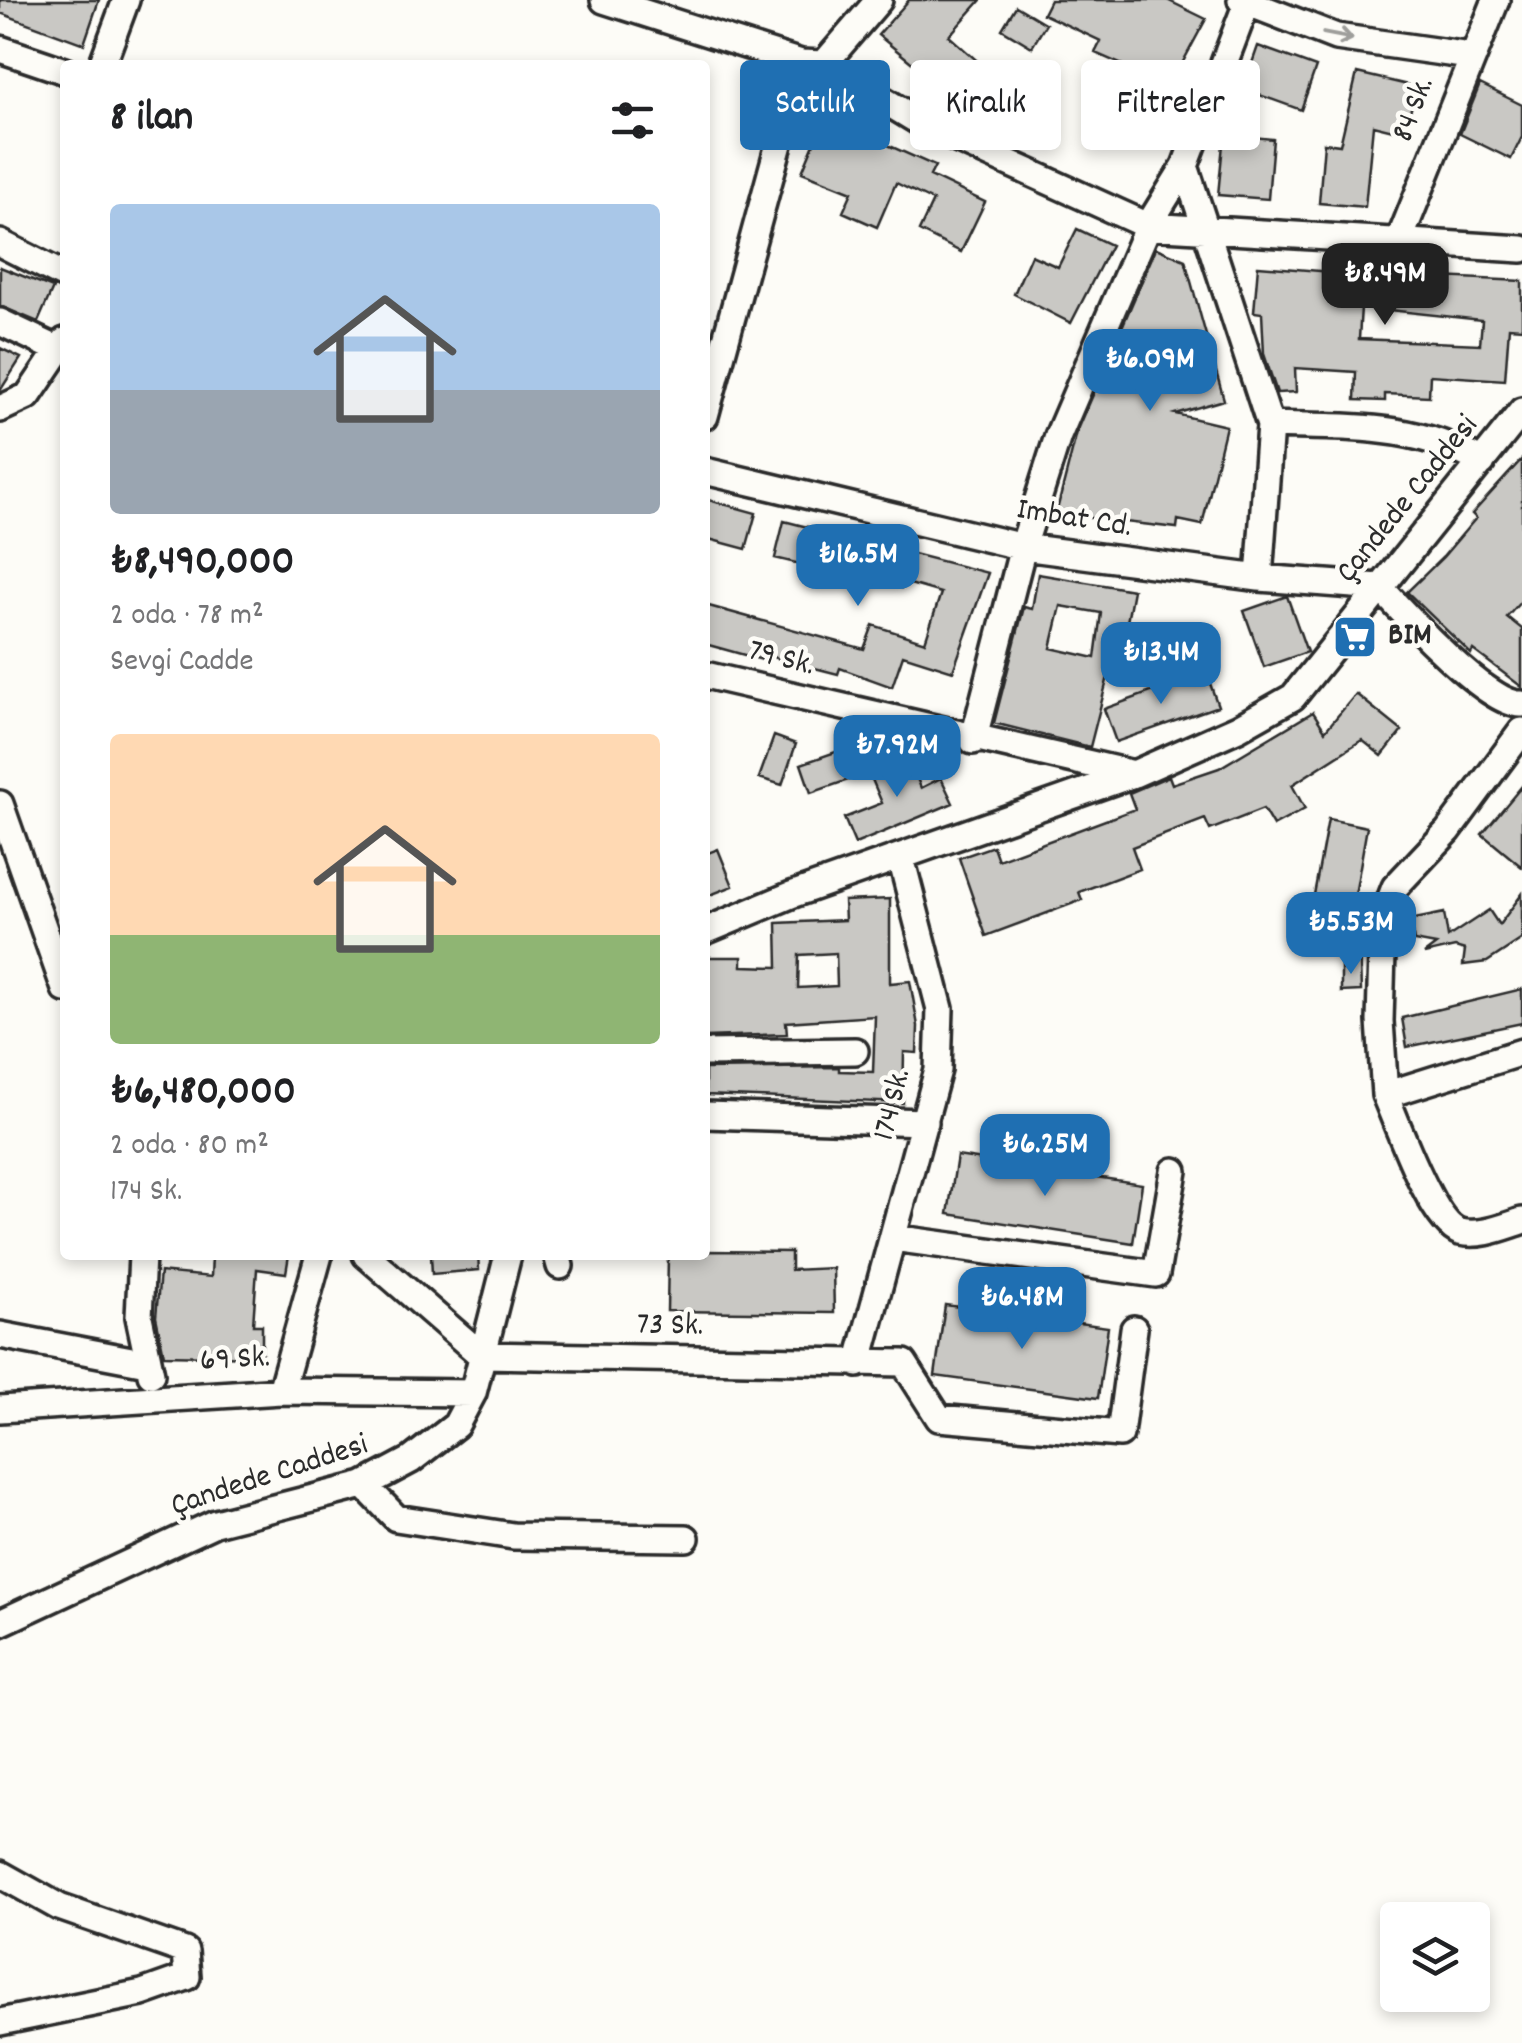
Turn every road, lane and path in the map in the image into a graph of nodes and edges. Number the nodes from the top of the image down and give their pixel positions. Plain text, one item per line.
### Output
1 (126, 0) edge
2 (605, 0) edge
3 (880, 0) edge
4 (1496, 0) edge
5 (1246, 1) edge
6 (0, 49) edge
7 (1470, 56) junction
8 (104, 60) edge
9 (799, 60) edge
10 (816, 60) edge
11 (60, 70) edge
12 (890, 106) edge
13 (786, 150) edge
14 (1185, 166) junction
15 (1148, 226) junction
16 (1208, 230) junction
17 (0, 243) edge
18 (1398, 244) junction
19 (1522, 249) edge
20 (60, 273) edge
21 (0, 322) edge
22 (60, 345) edge
23 (60, 349) edge
24 (710, 400) edge
25 (0, 409) edge
26 (1522, 410) edge
27 (1270, 425) junction
28 (1482, 462) junction
29 (710, 472) edge
30 (1024, 547) junction
31 (1258, 578) junction
32 (1380, 587) junction
33 (710, 676) edge
34 (1522, 704) edge
35 (1522, 732) edge
36 (973, 741) junction
37 (1134, 774) junction
38 (0, 804) edge
39 (901, 858) junction
40 (710, 929) edge
41 (60, 974) edge
42 (855, 1051) dead end
43 (710, 1052) edge
44 (1522, 1052) edge
45 (1385, 1095) junction
46 (710, 1115) edge
47 (924, 1122) junction
48 (1174, 1171) dead end
49 (1522, 1221) edge
50 (893, 1238) junction
51 (142, 1260) edge
52 (318, 1260) edge
53 (372, 1260) edge
54 (507, 1260) edge
55 (1134, 1329) dead end
56 (0, 1335) edge
57 (481, 1355) junction
58 (147, 1363) junction
59 (858, 1364) junction
60 (282, 1391) junction
61 (473, 1393) junction
62 (0, 1394) edge
63 (159, 1397) junction
64 (31, 1405) junction
65 (0, 1410) edge
66 (364, 1485) junction
67 (686, 1538) dead end
68 (0, 1623) edge
69 (0, 1874) edge
70 (0, 2022) edge

1 - 8 street
2 - 9 street
3 - 10 street
4 - 7 street, 84 Sk.
5 -> 7 street
5 - 14 street
6 - 11 street
7 - 18 street, 84 Sk.
12 - 15 street
13 - 24 street
14 - 15 street
14 - 16 street
15 - 16 street
15 - 30 street
16 - 18 street
16 - 27 street
17 - 20 street
18 - 19 street
21 - 22 street
23 - 25 street
26 - 28 street, Çandede Caddesi
27 - 28 street
27 - 31 street
28 - 32 street, Çandede Caddesi
29 - 30 street, Imbat Cd.
30 - 31 street, Imbat Cd.
30 - 36 street
31 - 32 street, Imbat Cd.
32 - 34 street
32 - 37 street, Çandede Caddesi
33 - 36 street, 79 Sk.
35 - 45 street
36 - 37 street, 79 Sk.
37 - 39 street, Çandede Caddesi
38 - 41 street
39 - 40 street, Çandede Caddesi
39 - 47 street, 174 Sk.
42 - 43 street
44 - 45 street
45 - 49 street
46 - 47 street
47 - 50 street, 174 Sk.
48 - 50 street
50 - 59 street, 174 Sk.
51 - 58 street
52 - 60 street
53 - 57 street
54 - 57 street, Çandede Caddesi
55 - 59 street, 73 Sk.
56 - 58 street
57 - 59 street, 73 Sk.
57 - 61 street, Çandede Caddesi
58 - 63 street
60 - 61 street, 69 Sk.
60 - 63 street, 69 Sk.
61 - 66 street, Çandede Caddesi
62 - 64 street
63 - 64 street, 69 Sk.
64 - 65 street, 69 Sk.
66 - 67 street
66 - 68 street, Çandede Caddesi
69 - 70 street

